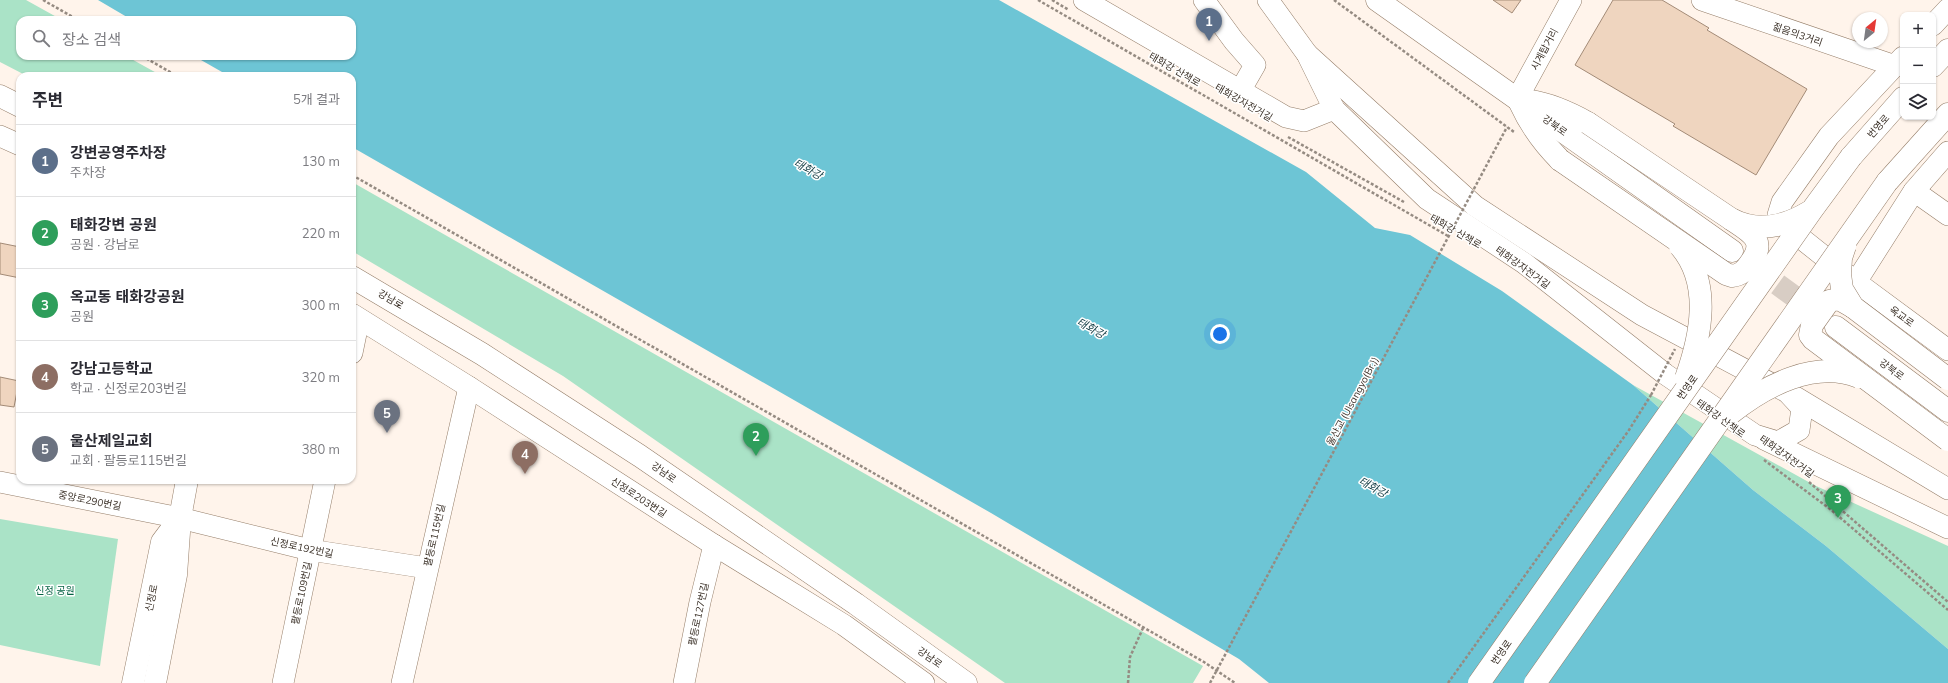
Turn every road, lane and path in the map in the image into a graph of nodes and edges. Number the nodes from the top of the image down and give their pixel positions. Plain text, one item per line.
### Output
1 (42, 0) edge
2 (1038, 0) edge
3 (1052, 0) edge
4 (1204, 0) edge
5 (1268, 0) edge
6 (1334, 0) edge
7 (1377, 0) edge
8 (1571, 0) edge
9 (1702, 0) edge
10 (1078, 6) edge
11 (1948, 9) edge
12 (71, 16) edge
13 (1936, 22) edge
14 (1948, 50) edge
15 (1307, 54) junction
16 (149, 60) edge
17 (1899, 61) edge
18 (1936, 63) edge
19 (170, 72) edge
20 (1240, 91) junction
21 (0, 96) edge
22 (1517, 99) junction
23 (1900, 101) edge
24 (16, 104) edge
25 (1334, 109) junction
26 (1948, 114) edge
27 (1284, 134) dead end
28 (0, 136) edge
29 (16, 143) edge
30 (0, 150) edge
31 (1948, 152) edge
32 (16, 157) edge
33 (356, 177) edge
34 (1914, 191) junction
35 (1408, 205) dead end
36 (1812, 210) junction
37 (1948, 215) edge
38 (1731, 219) junction
39 (1449, 227) dead end
40 (1456, 232) dead end
41 (1849, 236) junction
42 (1674, 238) junction
43 (1454, 239) dead end
44 (1732, 251) tunnel mouth
45 (356, 279) edge
46 (1856, 282) junction
47 (1853, 307) junction
48 (356, 316) edge
49 (1836, 327) tunnel mouth
50 (1678, 342) dead end
51 (1948, 350) edge
52 (1659, 378) dead end
53 (1654, 379) dead end
54 (1948, 379) edge
55 (1869, 381) junction
56 (1666, 382) dead end
57 (1660, 384) dead end
58 (469, 387) junction
59 (1787, 392) junction
60 (1677, 401) junction
61 (1948, 411) edge
62 (1715, 427) junction
63 (1755, 435) junction
64 (1948, 440) edge
65 (1764, 459) dead end
66 (1808, 481) dead end
67 (0, 482) edge
68 (176, 484) edge
69 (186, 484) edge
70 (197, 484) edge
71 (324, 484) edge
72 (1948, 489) edge
73 (1948, 500) edge
74 (180, 518) junction
75 (1948, 528) edge
76 (714, 546) junction
77 (310, 550) junction
78 (426, 568) junction
79 (1948, 602) edge
80 (1948, 610) edge
81 (158, 612) junction
82 (1143, 628) junction
83 (133, 683) edge
84 (155, 683) edge
85 (283, 683) edge
86 (402, 683) edge
87 (684, 683) edge
88 (924, 683) edge
89 (966, 683) edge
90 (1128, 683) edge
91 (1210, 683) edge
92 (1234, 683) edge
93 (1448, 683) edge
94 (1479, 683) edge
95 (1535, 683) edge

1 - 12 path
2 - 43 path, 태화강 산책로
3 - 10 path
4 - 20 street
5 - 15 street
6 - 91 path, 울산교 (Ulsangyo(Br.)), bridge
7 - 22 main road, 강북로
8 - 22 street, 시계탑거리
9 - 17 street, 젊음의3거리
10 - 20 street
11 - 13 street
14 - 18 main road
15 - 25 street
15 - 59 street
16 - 19 path
17 - 46 street, 옥교로
20 - 25 street
21 - 24 main road
22 - 38 main road, bridge
22 - 42 main road, bridge
22 - 44 main road, 강북로
23 - 36 main road, 번영로, bridge
25 - 63 street
26 - 41 main road, bridge
27 - 35 path
28 - 29 street
30 - 32 street
31 - 34 street
33 - 82 path
34 - 37 street
34 - 46 street
36 - 38 main road, bridge
36 - 60 main road, 번영로, bridge
38 - 42 main road, bridge
39 - 40 path
41 - 47 main road, bridge
41 - 62 main road, bridge
42 - 60 main road, bridge
45 - 89 main road, 강남로
46 - 51 street, 옥교로
47 - 54 main road, bridge
47 - 55 main road, bridge
48 - 58 street, 신정로203번길
49 - 61 main road, 강북로
50 - 93 path, bridge
52 - 56 path
53 - 57 path
55 - 62 main road, bridge
55 - 64 main road, bridge
58 - 76 street, 신정로203번길
58 - 78 street, 팔등로115번길
59 - 63 street
59 - 72 street
59 - 73 street
60 - 94 main road, 번영로, bridge
62 - 95 main road, bridge
63 - 75 street
65 - 80 path
66 - 79 path, 태화강자전거길
67 - 74 street, 중앙로290번길
68 - 74 street
69 - 74 main road, 신정로
70 - 74 street
71 - 77 street, 팔등로109번길
74 - 77 street, 신정로192번길
74 - 81 main road, 신정로
76 - 87 street, 팔등로127번길
76 - 88 street, 신정로203번길
77 - 78 street, 신정로192번길
77 - 85 street, 팔등로109번길
78 - 86 street, 팔등로115번길
81 - 83 main road, 신정로
81 - 84 main road, 신정로
82 - 90 path
82 - 92 path

